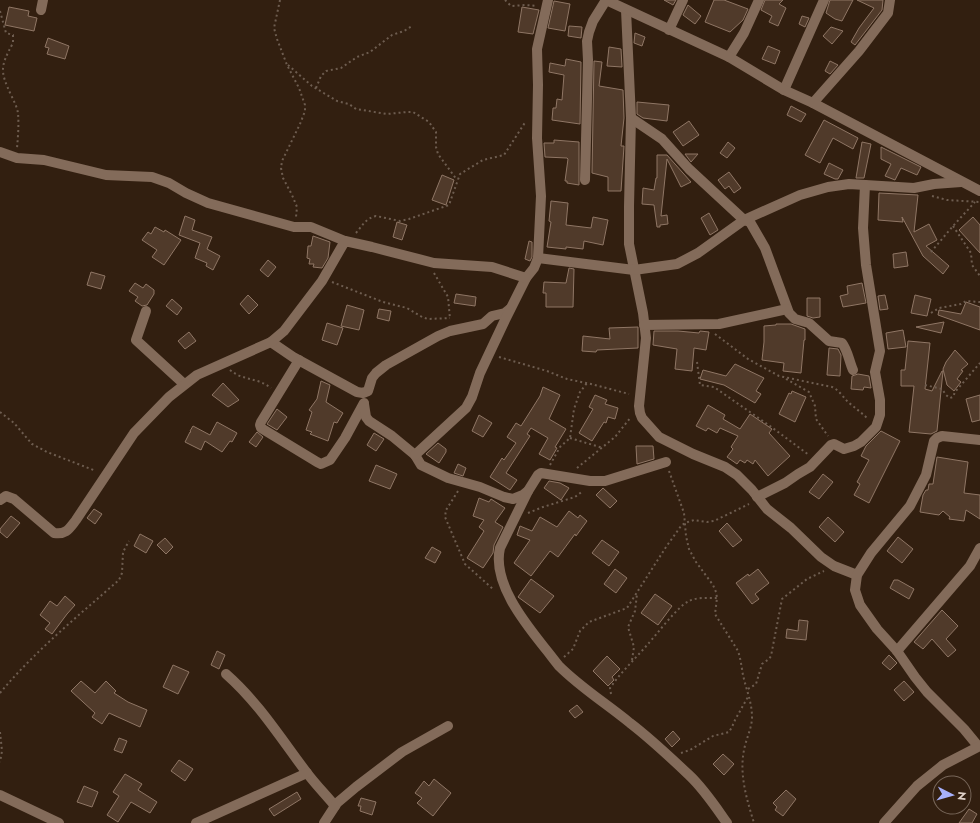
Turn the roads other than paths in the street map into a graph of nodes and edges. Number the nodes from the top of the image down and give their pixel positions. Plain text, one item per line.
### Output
1 (683, 0) edge
2 (759, 0) edge
3 (824, 0) edge
4 (890, 0) edge
5 (547, 3) edge
6 (626, 10) junction
7 (669, 30) junction
8 (729, 57) junction
9 (784, 90) junction
10 (813, 103) junction
11 (631, 118) junction
12 (0, 152) edge
13 (585, 180) dead end
14 (961, 182) junction
15 (865, 185) junction
16 (980, 191) edge
17 (744, 220) junction
18 (346, 242) junction
19 (538, 258) junction
20 (634, 270) junction
21 (526, 278) junction
22 (510, 309) junction
23 (787, 309) junction
24 (146, 311) dead end
25 (644, 325) junction
26 (271, 342) junction
27 (299, 360) junction
28 (853, 370) dead end
29 (184, 384) junction
30 (368, 392) junction
31 (364, 404) junction
32 (980, 440) edge
33 (415, 455) junction
34 (666, 462) road end
35 (528, 491) junction
36 (758, 498) junction
37 (0, 500) edge
38 (980, 548) edge
39 (857, 575) junction
40 (897, 651) junction
41 (226, 674) dead end
42 (448, 726) dead end
43 (979, 746) edge
44 (307, 773) junction
45 (0, 795) edge
46 (335, 806) junction
47 (58, 823) edge
48 (196, 823) edge
49 (324, 823) edge
50 (726, 823) edge
51 (884, 823) edge

1 - 7 street
2 - 8 street
3 - 9 street
4 - 10 street
5 - 19 street
6 - 7 street
6 - 11 street
6 - 13 street
7 - 8 street
8 - 9 street
9 - 10 street
10 - 14 street
11 - 17 street
11 - 20 street
12 - 18 street
14 - 15 street
14 - 16 street
15 - 17 street
15 - 36 street
17 - 20 street
17 - 23 street
18 - 21 street
18 - 26 street
19 - 20 street
19 - 21 street
20 - 25 street
21 - 22 street
22 - 30 street
22 - 33 street
23 - 25 street
23 - 28 street
24 - 29 street
25 - 36 street
26 - 27 street
26 - 29 street
27 - 30 street
27 - 31 street
29 - 37 street
30 - 31 street
31 - 33 street
32 - 39 street
33 - 35 street
34 - 35 street
35 - 50 street
36 - 39 street
38 - 40 street
39 - 40 street
40 - 43 street
41 - 44 street
42 - 46 street
43 - 51 street
44 - 46 street
44 - 48 street
45 - 47 street
46 - 49 street

